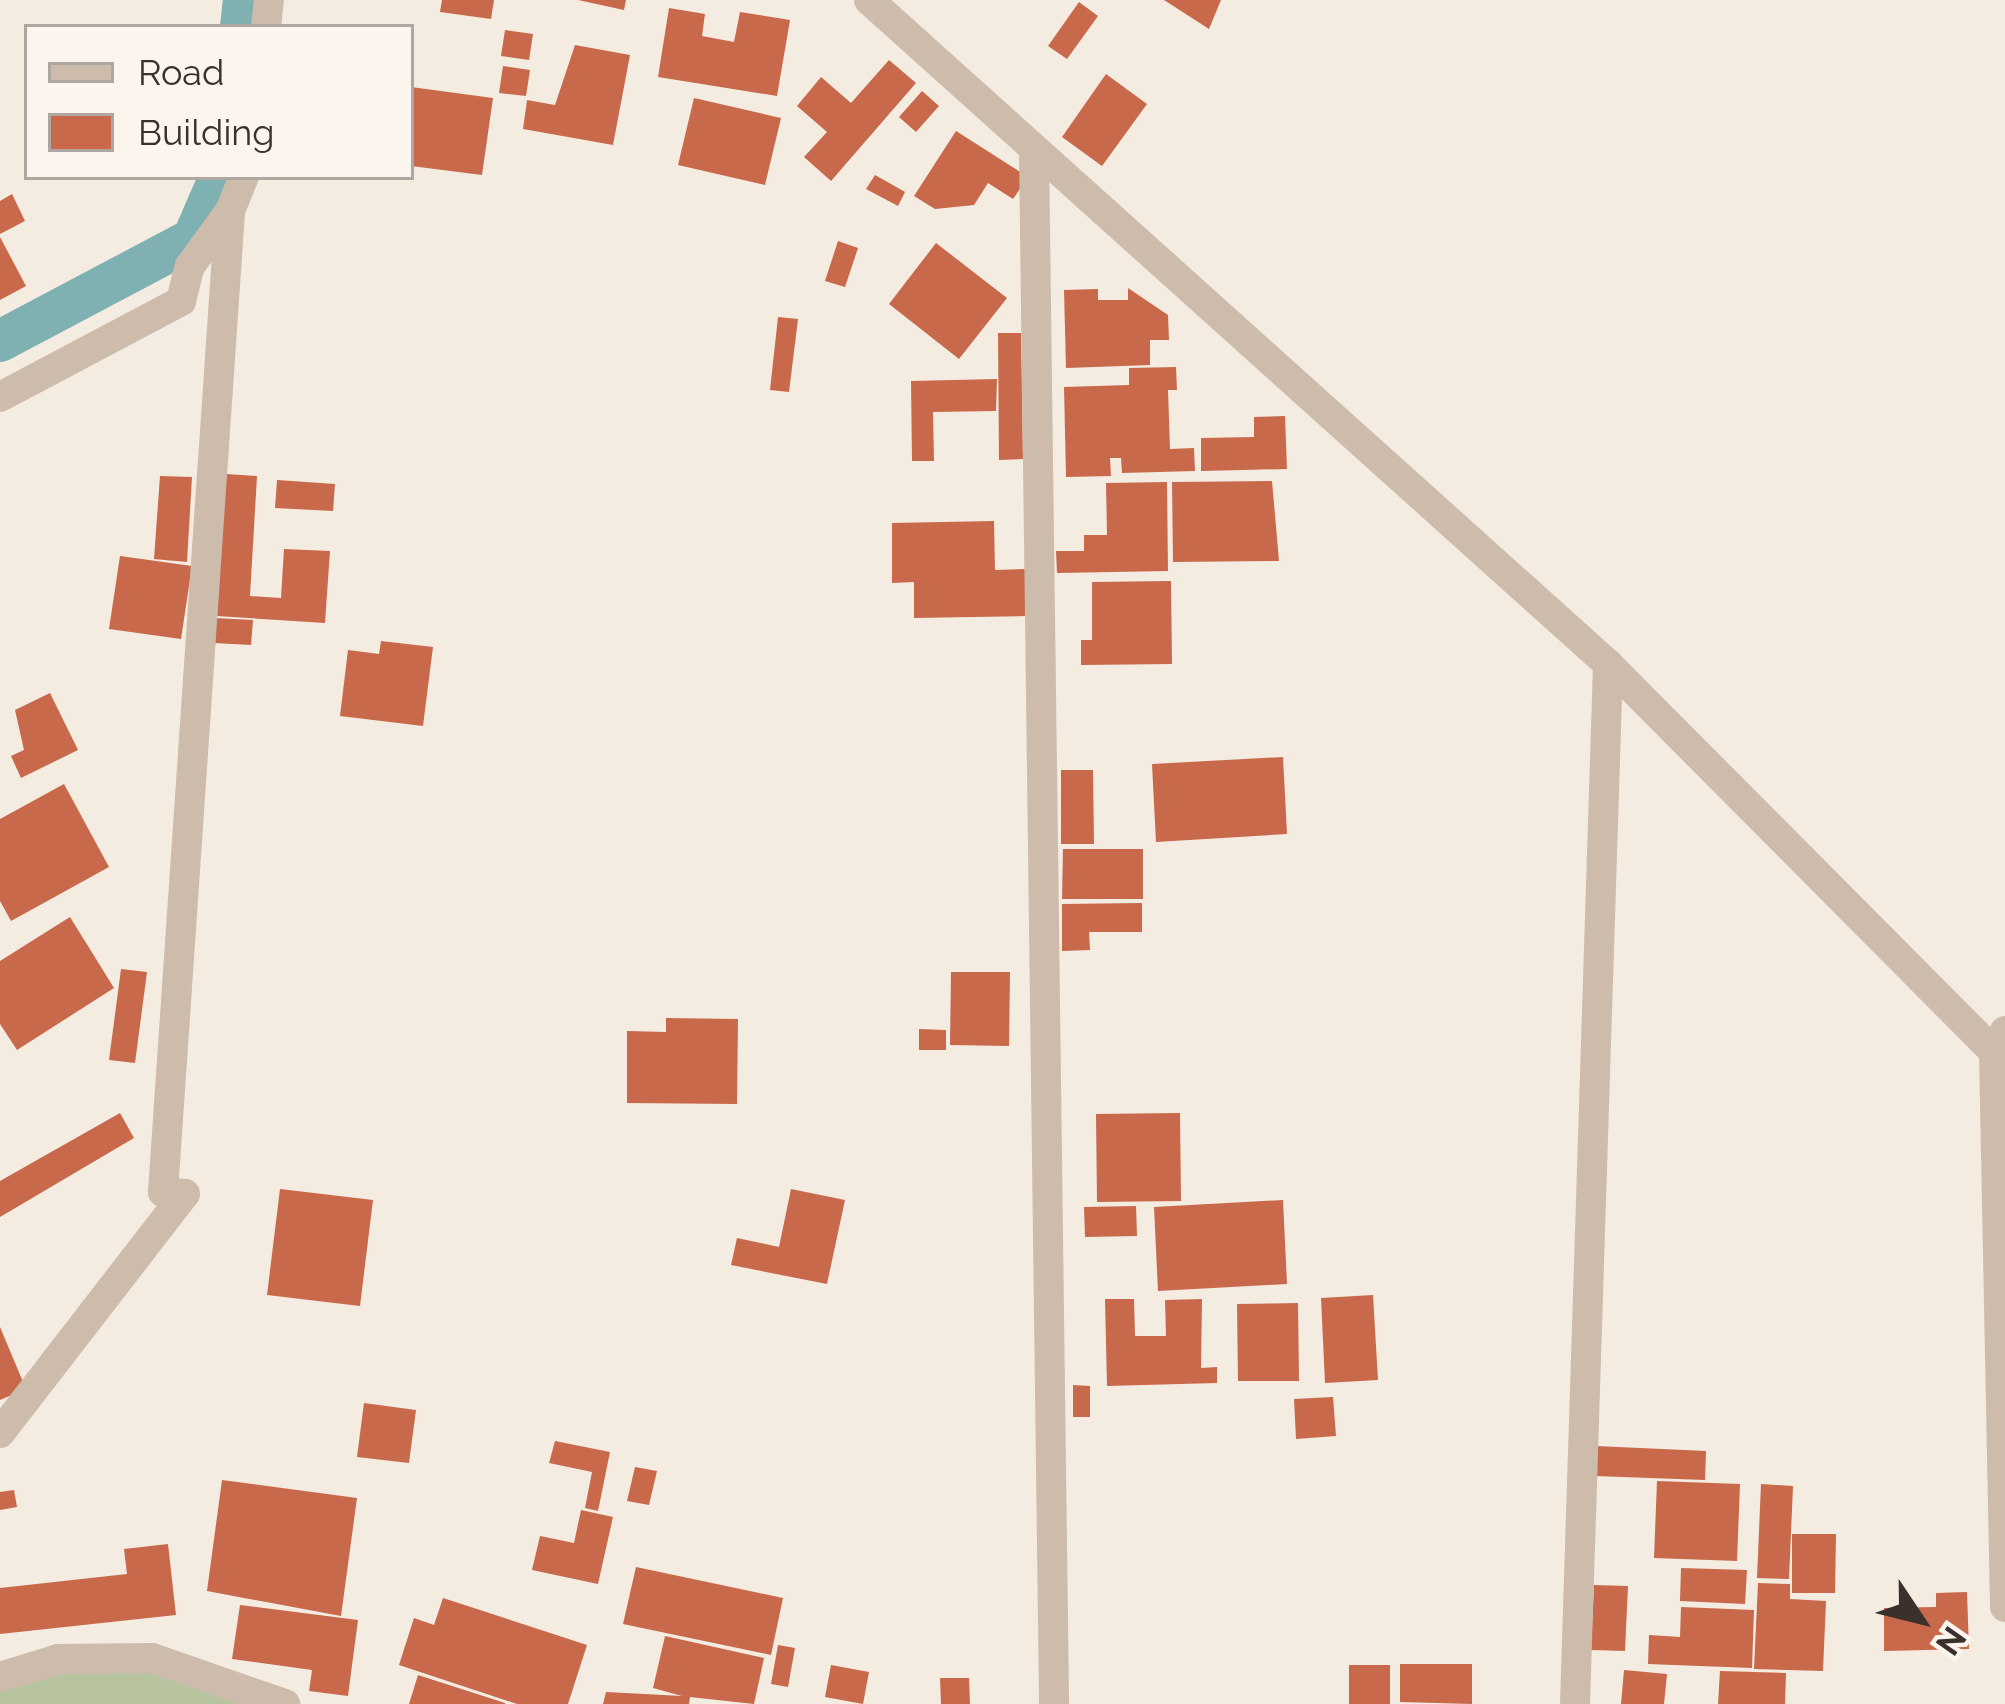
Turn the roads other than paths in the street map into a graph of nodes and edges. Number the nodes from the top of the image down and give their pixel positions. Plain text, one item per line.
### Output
1 (869, 0) edge
2 (1034, 152) junction
3 (243, 180) edge
4 (230, 211) junction
5 (0, 397) edge
6 (1608, 664) junction
7 (2001, 1048) edge
8 (0, 1433) edge
9 (2005, 1607) edge
10 (0, 1677) edge
11 (284, 1704) edge
12 (1054, 1704) edge
13 (1575, 1704) edge

1 - 2 street
2 - 6 street
2 - 12 street
3 - 4 street
4 - 5 street
4 - 8 street
6 - 7 street
6 - 13 street
7 - 9 street
10 - 11 street

